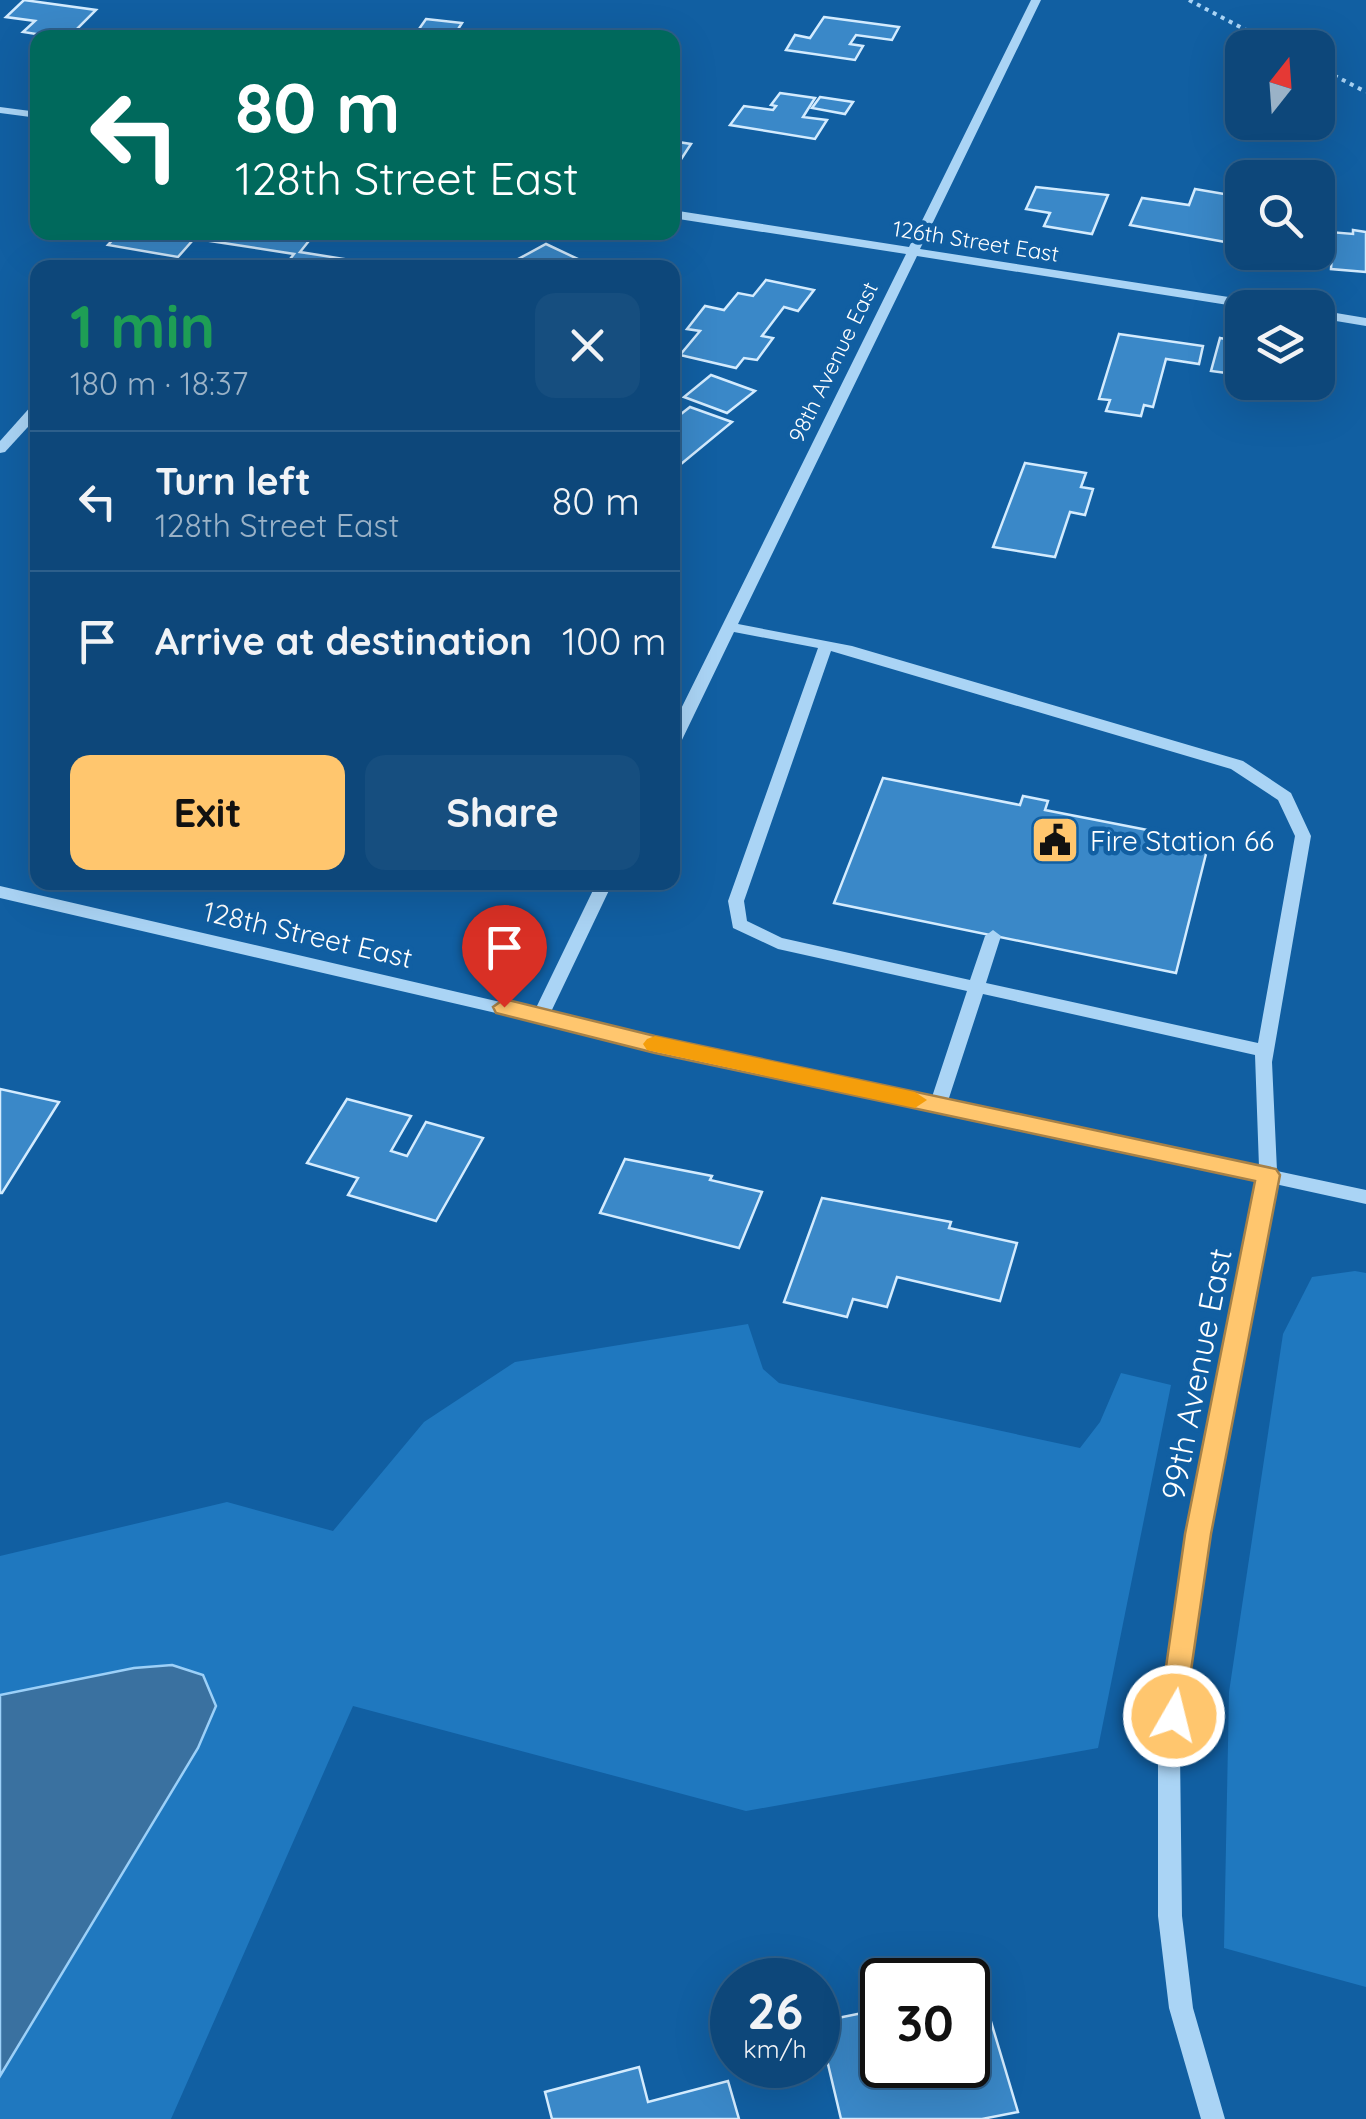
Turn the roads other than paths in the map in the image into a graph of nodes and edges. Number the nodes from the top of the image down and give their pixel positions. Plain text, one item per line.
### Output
1 (1036, 0) edge
2 (0, 110) edge
3 (30, 115) edge
4 (680, 215) edge
5 (912, 251) junction
6 (1225, 300) edge
7 (1335, 317) edge
8 (1366, 322) edge
9 (30, 416) edge
10 (0, 448) edge
11 (729, 628) junction
12 (826, 645) junction
13 (680, 728) edge
14 (601, 890) edge
15 (0, 892) edge
16 (993, 936) dead end
17 (976, 988) junction
18 (540, 1016) junction
19 (1264, 1051) junction
20 (938, 1105) junction
21 (1268, 1175) junction
22 (1366, 1197) edge
23 (1213, 2119) edge

1 - 5 street, 98th Avenue East
2 - 3 street
4 - 5 street, 126th Street East
5 - 6 street, 126th Street East
5 - 11 street, 98th Avenue East
7 - 8 street
9 - 10 street
11 - 12 street, 99th Avenue East
11 - 13 street, 98th Avenue East
12 - 17 street
12 - 19 street, 99th Avenue East
14 - 18 street
15 - 18 street, 128th Street East
16 - 17 street
17 - 19 street
17 - 20 street
18 - 20 street, 128th Street East
19 - 21 street, 99th Avenue East
20 - 21 street, 128th Street East
21 - 22 street, 128th Street East
21 - 23 street, 99th Avenue East

